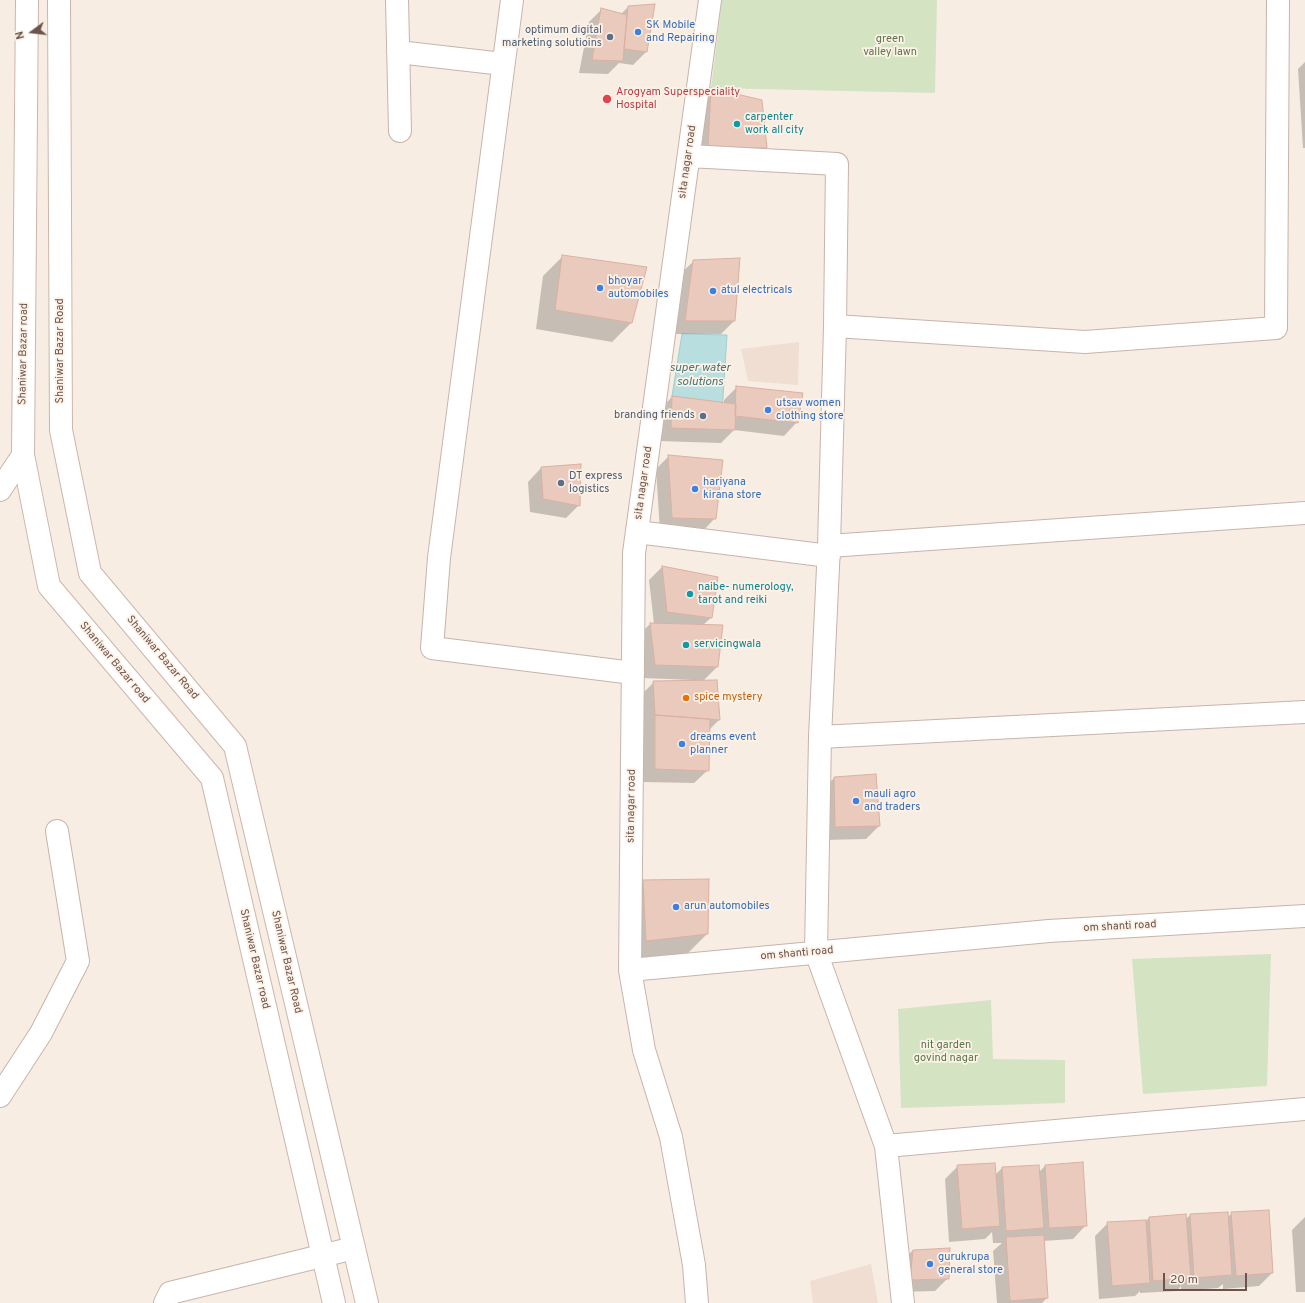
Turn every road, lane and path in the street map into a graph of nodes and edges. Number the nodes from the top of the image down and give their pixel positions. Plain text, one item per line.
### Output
1 (27, 0) edge
2 (59, 0) edge
3 (397, 0) edge
4 (512, 0) edge
5 (710, 0) edge
6 (1278, 0) edge
7 (398, 52) junction
8 (503, 64) junction
9 (400, 130) dead end
10 (689, 156) junction
11 (835, 326) junction
12 (23, 455) junction
13 (0, 490) edge
14 (1305, 513) edge
15 (637, 532) junction
16 (829, 551) junction
17 (633, 673) junction
18 (1305, 712) edge
19 (820, 737) junction
20 (57, 831) dead end
21 (1305, 916) edge
22 (816, 952) junction
23 (630, 970) junction
24 (0, 1096) edge
25 (1305, 1109) edge
26 (886, 1146) junction
27 (354, 1248) junction
28 (323, 1255) junction
29 (165, 1303) edge
30 (334, 1303) edge
31 (367, 1303) edge
32 (697, 1303) edge
33 (903, 1303) edge

1 - 12 street, Shaniwar Bazar road
2 - 27 street, Shaniwar Bazar Road
3 - 7 street
4 - 8 street
5 - 10 street, sita nagar road
6 - 11 street
7 - 8 street
7 - 9 street
8 - 17 street
10 - 11 street
10 - 15 street, sita nagar road
11 - 16 street
12 - 13 street
12 - 28 street, Shaniwar Bazar road
14 - 16 street
15 - 16 street
15 - 17 street, sita nagar road
16 - 19 street
17 - 23 street, sita nagar road
18 - 19 street
19 - 22 street
20 - 24 street
21 - 22 street, om shanti road
22 - 23 street, om shanti road
22 - 26 street
23 - 32 street
25 - 26 street
26 - 33 street
27 - 28 street
27 - 31 street, Shaniwar Bazar Road
28 - 29 street
28 - 30 street, Shaniwar Bazar road

